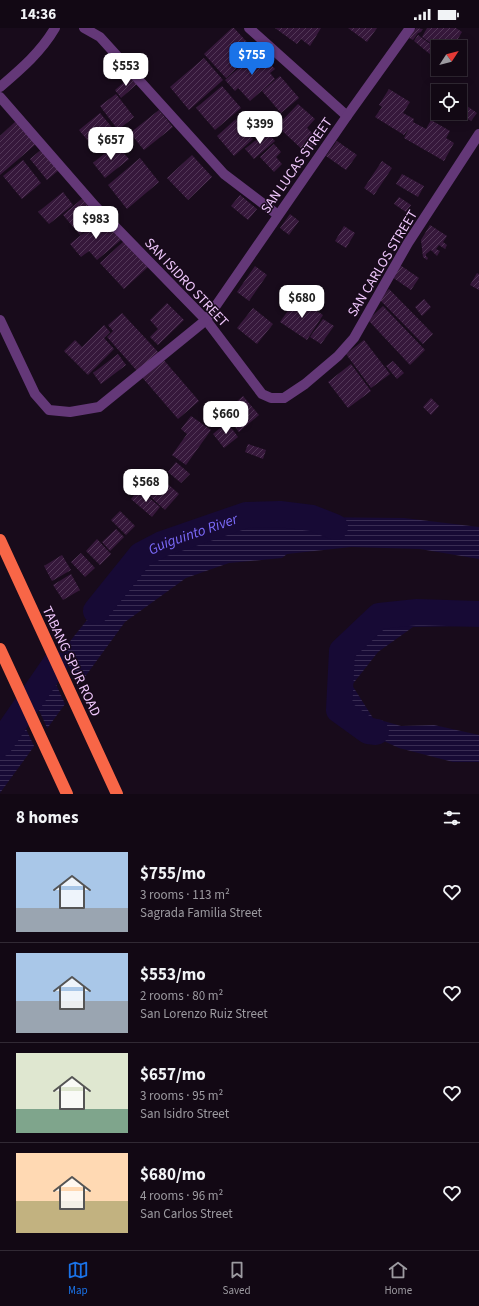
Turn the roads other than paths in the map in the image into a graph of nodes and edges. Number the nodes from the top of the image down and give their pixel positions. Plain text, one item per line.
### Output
1 (55, 28) edge
2 (84, 28) edge
3 (410, 28) edge
4 (251, 29) edge
5 (0, 87) edge
6 (0, 97) edge
7 (347, 116) junction
8 (479, 134) edge
9 (278, 215) junction
10 (0, 320) edge
11 (206, 320) junction
12 (271, 398) joint
13 (0, 540) edge
14 (0, 649) edge
15 (115, 790) edge
16 (67, 794) edge

1 - 5 street
2 - 9 street
3 - 7 street, SAN LUCAS STREET
4 - 7 street
6 - 11 street, SAN ISIDRO STREET
7 - 9 street, SAN LUCAS STREET
8 - 12 street, SAN CARLOS STREET
9 - 11 street, SAN LUCAS STREET
10 - 11 street, SAN LUCAS STREET
11 - 12 street, SAN ISIDRO STREET
13 - 15 highway, TABANG SPUR ROAD
14 - 16 highway

